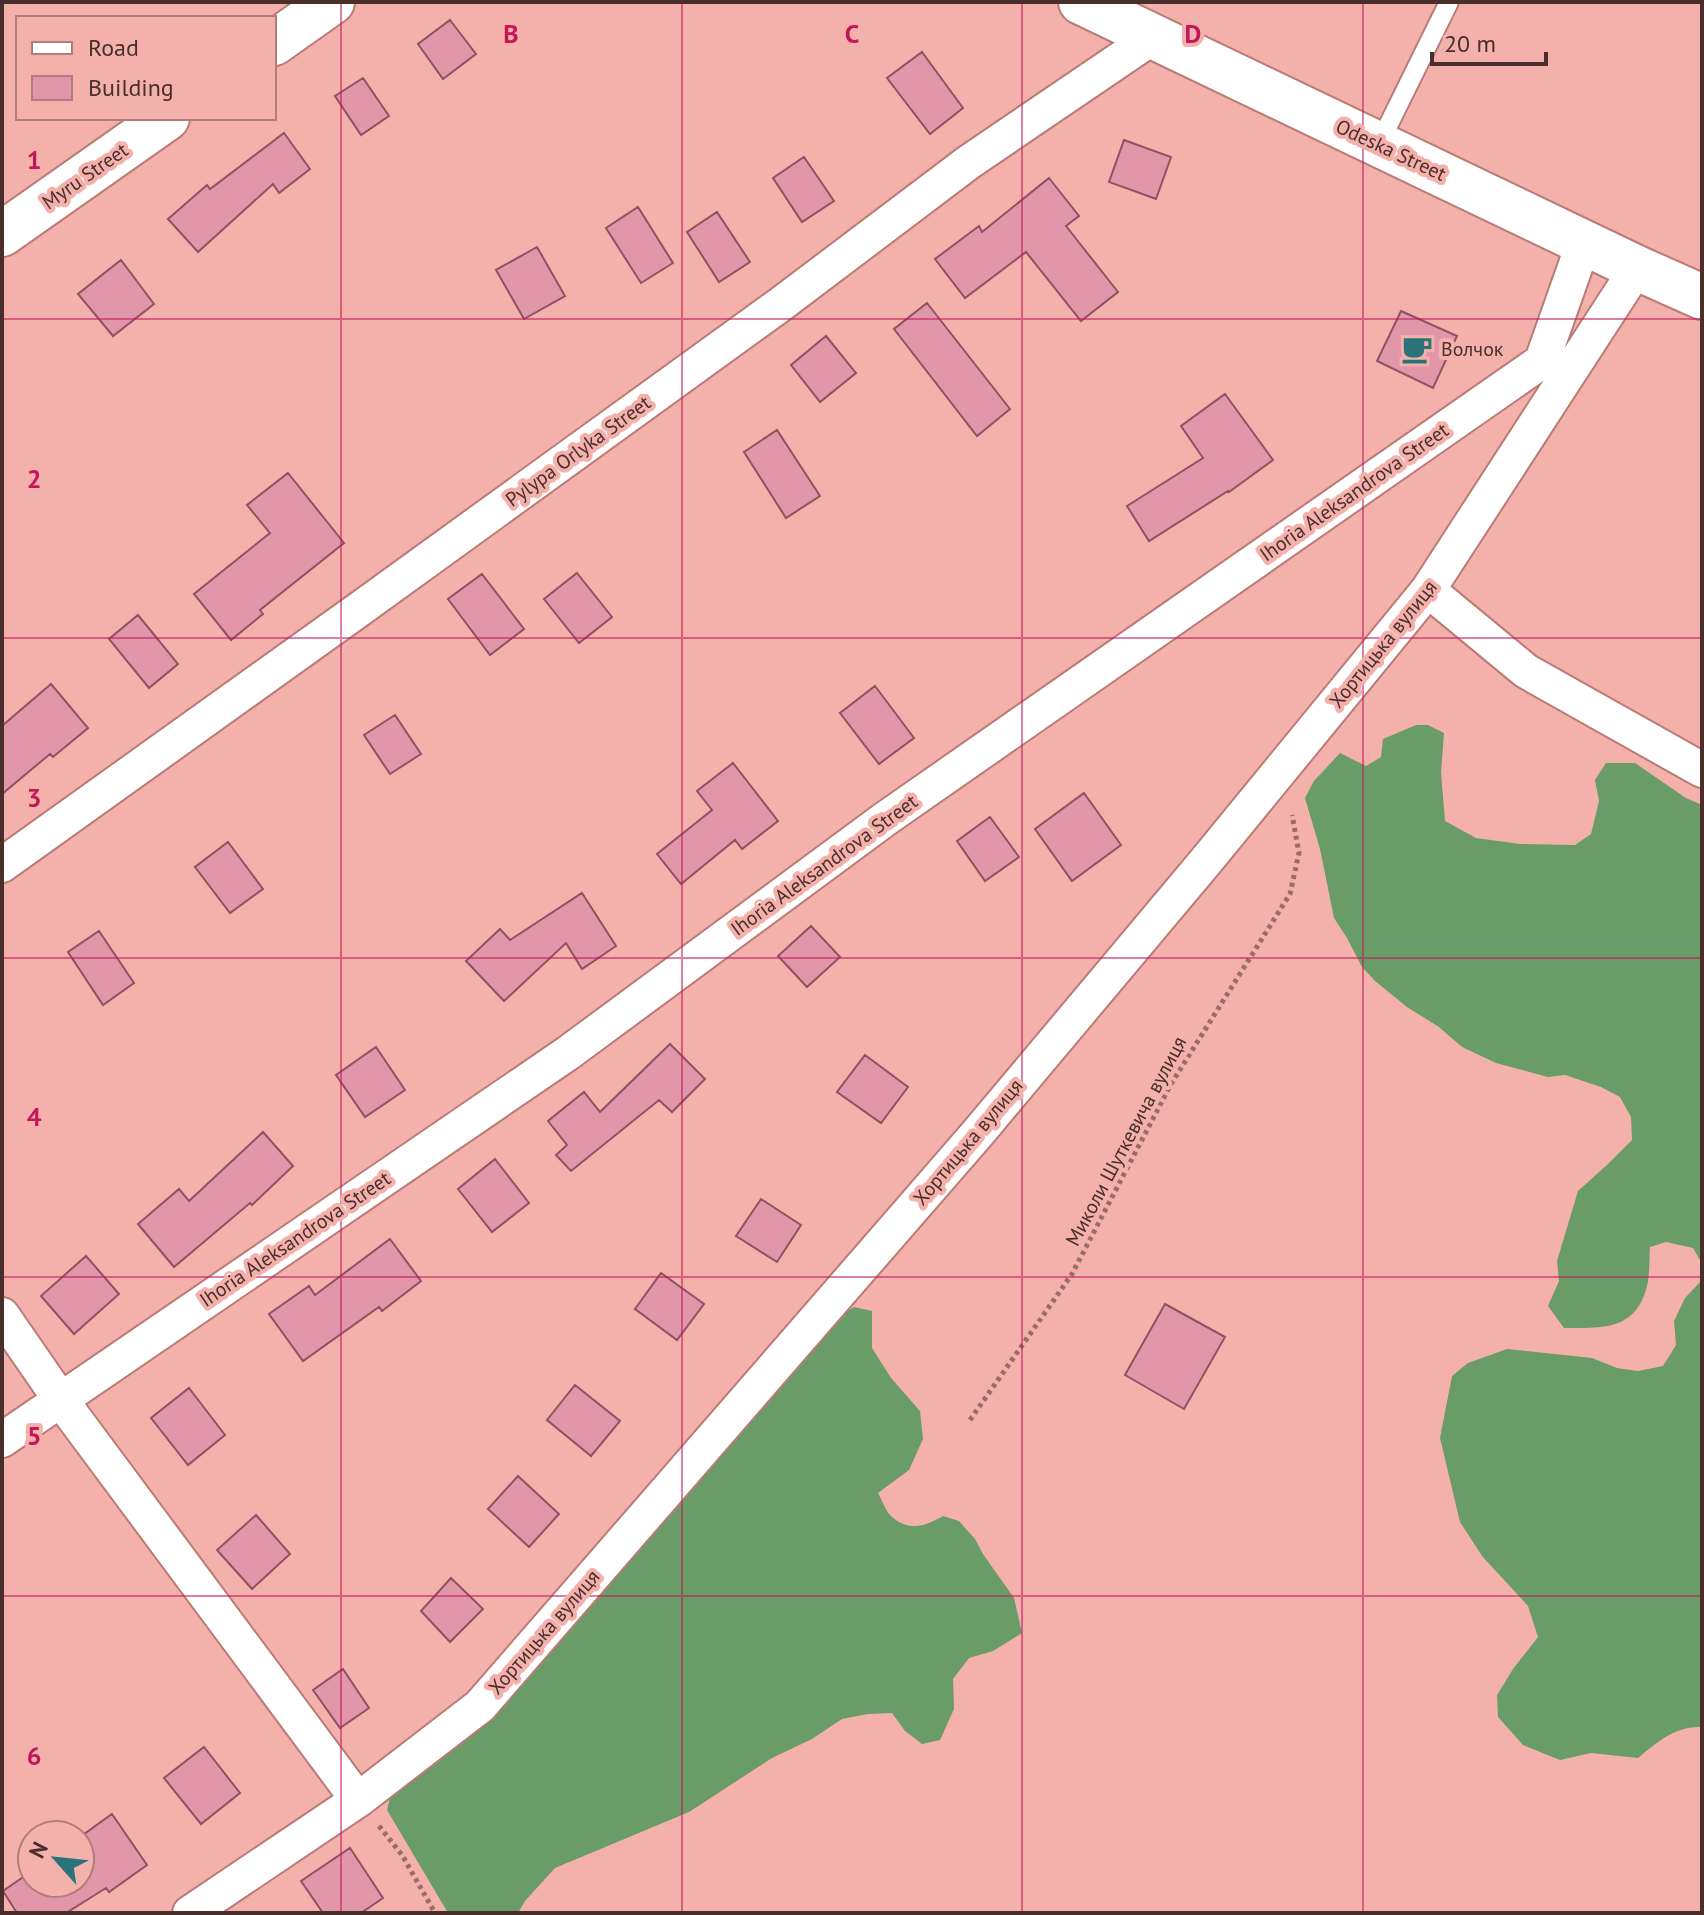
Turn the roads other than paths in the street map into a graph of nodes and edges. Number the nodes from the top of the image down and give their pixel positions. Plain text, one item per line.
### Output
1 (332, 2) edge
2 (1081, 2) edge
3 (1449, 2) edge
4 (1153, 37) junction
5 (276, 42) edge
6 (164, 120) edge
7 (1379, 144) junction
8 (2, 234) edge
9 (1584, 242) junction
10 (1637, 268) junction
11 (1702, 297) edge
12 (1428, 590) junction
13 (1702, 770) edge
14 (2, 865) edge
15 (2, 1315) edge
16 (60, 1399) junction
17 (2, 1440) edge
18 (358, 1800) junction
19 (190, 1913) edge

1 - 5 street
2 - 4 street, Odeska Street
3 - 7 lane
4 - 7 street, Odeska Street
4 - 14 street, Pylypa Orlyka Street
6 - 8 street, Myru Street
7 - 9 street, Odeska Street
9 - 10 street, Odeska Street
9 - 16 street, Ihoria Aleksandrova Street
10 - 11 street, Odeska Street
10 - 12 street, Хортицька вулиця
12 - 13 street
12 - 18 street, Хортицька вулиця
15 - 16 street
16 - 17 street, Ihoria Aleksandrova Street
16 - 18 street
18 - 19 street, Хортицька вулиця

